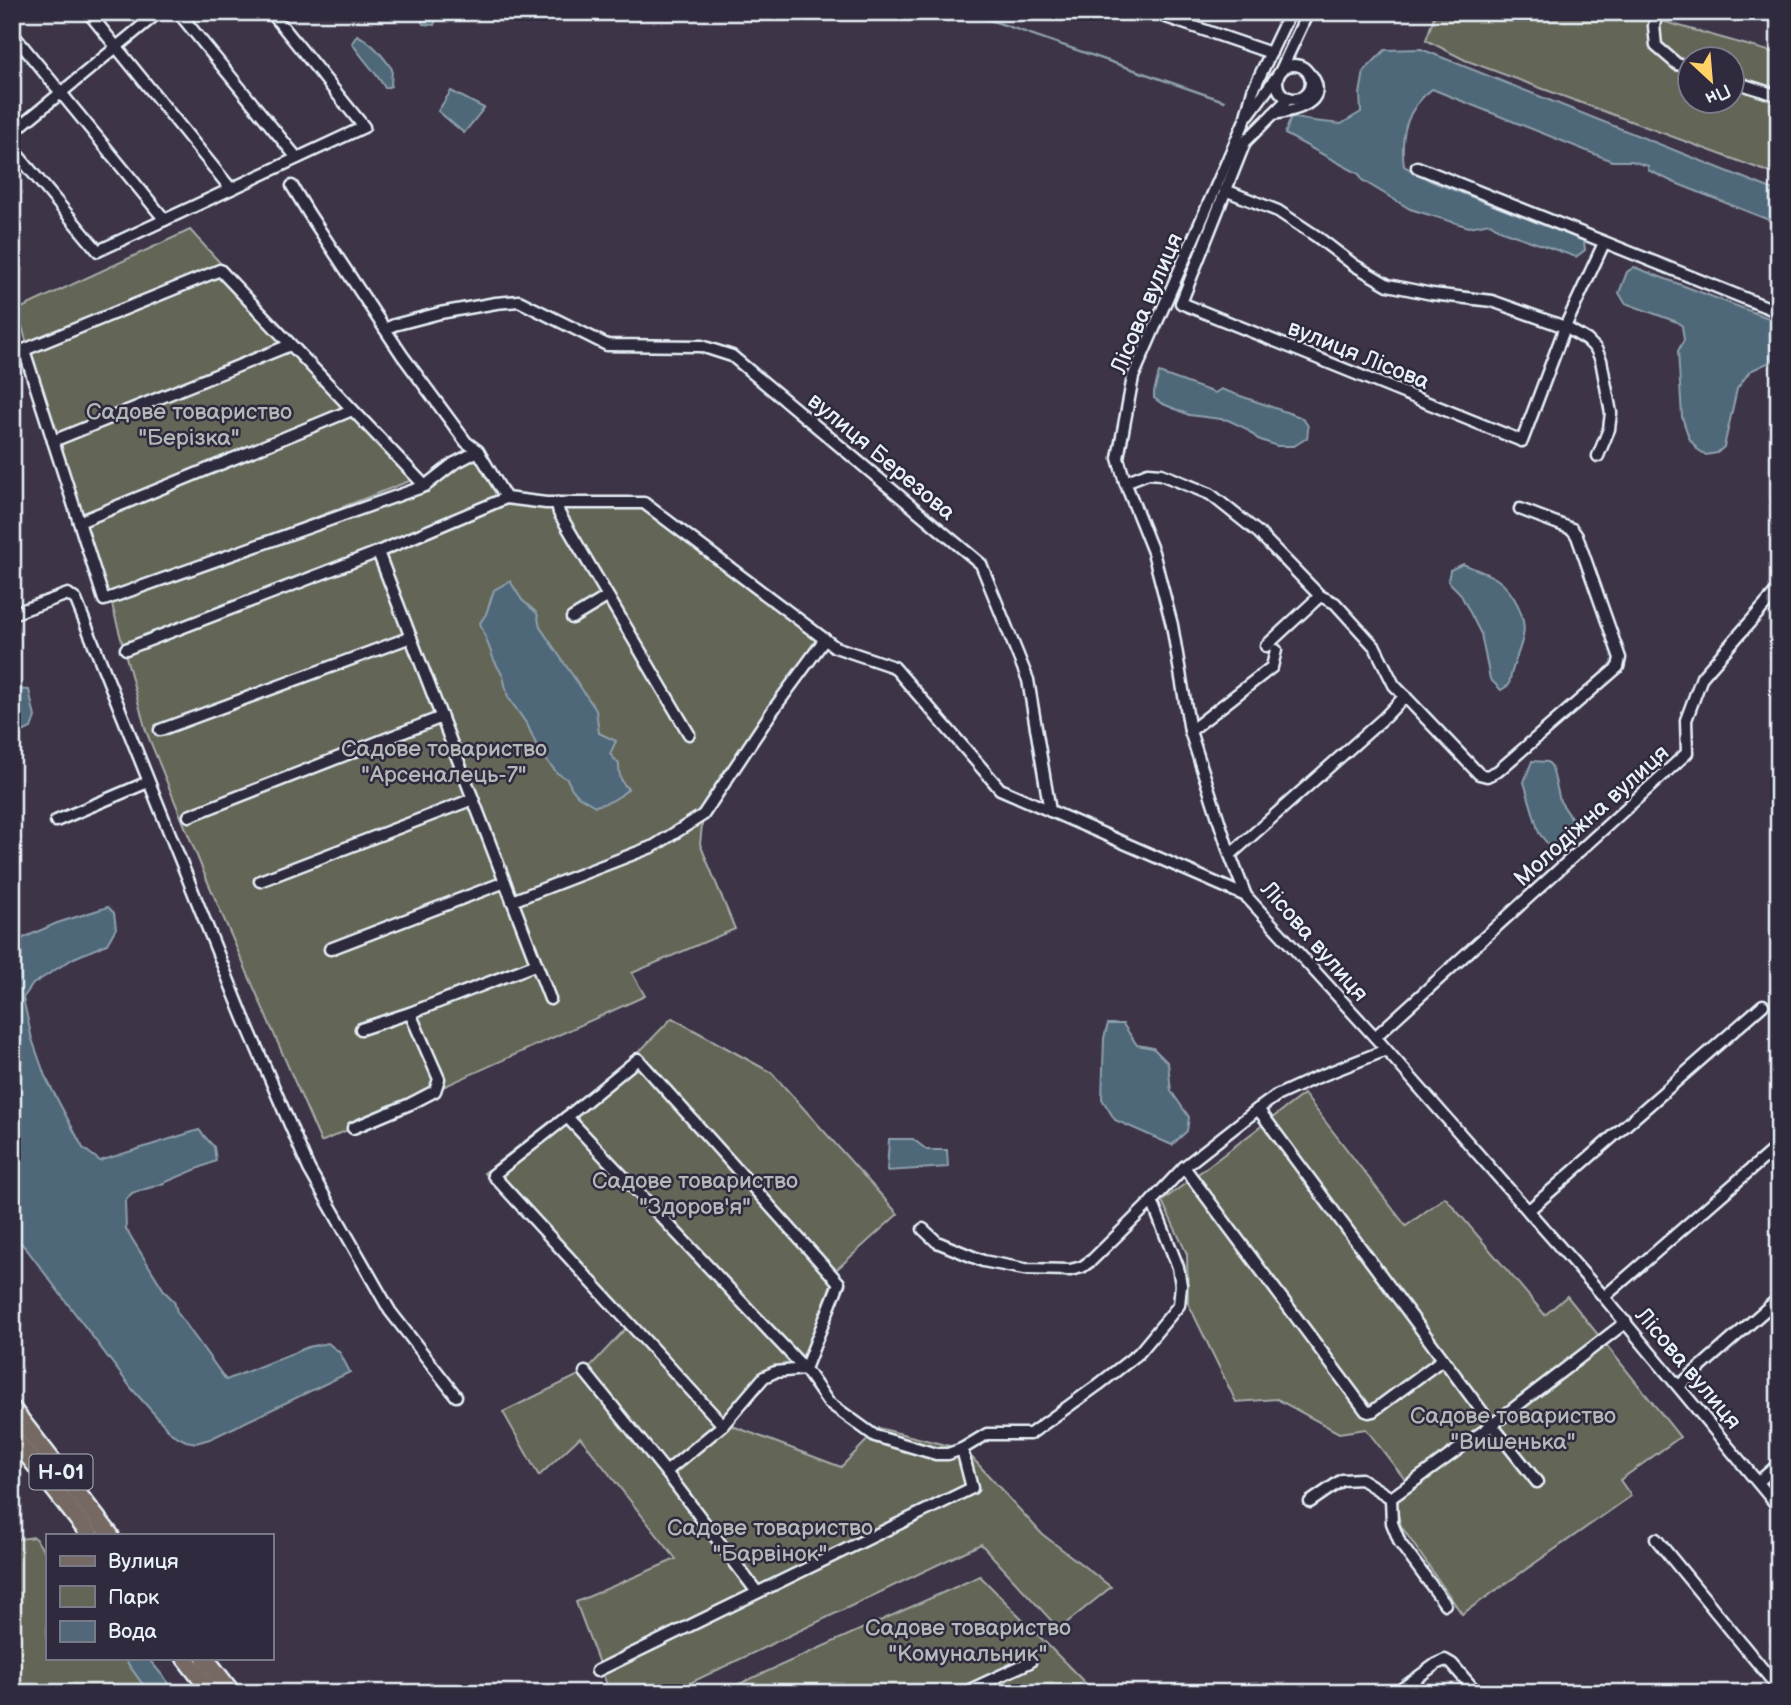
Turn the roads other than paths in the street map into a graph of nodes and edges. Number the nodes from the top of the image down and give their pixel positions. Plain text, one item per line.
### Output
1 (88, 12) edge
2 (159, 12) edge
3 (178, 12) edge
4 (271, 12) edge
5 (1150, 12) edge
6 (1290, 12) edge
7 (1308, 12) edge
8 (1657, 12) edge
9 (12, 33) edge
10 (116, 47) junction
11 (1271, 53) junction
12 (1676, 63) edge
13 (1280, 72) junction
14 (1308, 72) junction
15 (1746, 86) edge
16 (61, 93) junction
17 (1779, 96) edge
18 (1287, 97) junction
19 (1258, 103) junction
20 (1273, 114) junction
21 (1245, 120) junction
22 (12, 133) edge
23 (12, 148) edge
24 (297, 159) junction
25 (1417, 167) dead end
26 (292, 186) dead end
27 (232, 189) junction
28 (1225, 190) junction
29 (165, 220) junction
30 (1604, 243) junction
31 (1779, 312) edge
32 (1565, 327) junction
33 (385, 329) junction
34 (290, 345) junction
35 (352, 410) junction
36 (53, 441) junction
37 (478, 451) junction
38 (1598, 456) dead end
39 (1125, 482) junction
40 (425, 486) junction
41 (506, 498) junction
42 (557, 503) junction
43 (1520, 509) dead end
44 (79, 522) junction
45 (379, 552) junction
46 (1779, 589) edge
47 (1320, 596) junction
48 (607, 597) junction
49 (12, 614) edge
50 (572, 618) dead end
51 (411, 637) junction
52 (825, 639) junction
53 (126, 649) dead end
54 (1405, 696) junction
55 (442, 717) junction
56 (160, 730) dead end
57 (1190, 731) junction
58 (689, 734) dead end
59 (148, 782) junction
60 (473, 799) junction
61 (1050, 811) junction
62 (189, 816) dead end
63 (56, 821) dead end
64 (1230, 855) junction
65 (260, 881) dead end
66 (505, 882) junction
67 (1246, 897) junction
68 (512, 901) junction
69 (330, 949) dead end
70 (537, 964) junction
71 (550, 999) dead end
72 (1763, 1005) dead end
73 (410, 1013) junction
74 (361, 1029) dead end
75 (1375, 1037) junction
76 (1385, 1050) junction
77 (1258, 1109) junction
78 (567, 1117) junction
79 (353, 1128) dead end
80 (1779, 1145) edge
81 (1184, 1167) junction
82 (1152, 1201) junction
83 (1529, 1210) junction
84 (923, 1229) dead end
85 (1604, 1297) junction
86 (1779, 1298) edge
87 (1626, 1322) junction
88 (1443, 1359) junction
89 (805, 1369) junction
90 (584, 1372) dead end
91 (1679, 1386) junction
92 (456, 1396) dead end
93 (12, 1409) edge
94 (723, 1425) junction
95 (1492, 1425) junction
96 (12, 1435) edge
97 (962, 1449) junction
98 (1779, 1464) edge
99 (666, 1472) junction
100 (1537, 1482) dead end
101 (1758, 1482) junction
102 (1391, 1498) junction
103 (1310, 1502) dead end
104 (1779, 1508) edge
105 (89, 1534) edge
106 (109, 1534) edge
107 (1656, 1539) dead end
108 (757, 1592) junction
109 (1445, 1604) dead end
110 (187, 1660) edge
111 (207, 1660) edge
112 (1030, 1662) dead end
113 (597, 1671) dead end
114 (1779, 1689) edge
115 (212, 1693) edge
116 (232, 1693) edge
117 (963, 1693) edge
118 (1396, 1693) edge
119 (1476, 1693) edge

1 - 10 street
2 - 10 street
3 - 24 street
4 - 24 street
5 - 11 street
6 - 11 street
7 - 13 street
8 - 12 street
9 - 16 street
10 - 16 street
10 - 27 street
11 - 21 street
13 - 14 street
13 - 18 street
13 - 19 street
14 - 18 street
14 - 20 street
15 - 17 street
16 - 22 street
16 - 29 street
18 - 19 street
18 - 20 street
19 - 21 street
20 - 28 street
21 - 39 street, Лісова вулиця
23 - 29 street
24 - 27 street
25 - 30 street
26 - 33 street
27 - 29 street
28 - 32 street
28 - 32 street, вулиця Лісова
30 - 31 street
30 - 32 street
32 - 38 street
33 - 37 street
33 - 61 street, вулиця Березова
34 - 35 street
34 - 36 street
34 - 36 street
35 - 40 street
35 - 44 street
36 - 44 street
37 - 40 street
37 - 41 street
39 - 47 street
39 - 57 street, Лісова вулиця
40 - 44 street
41 - 42 street
41 - 45 street
42 - 48 street
42 - 52 street
43 - 54 street
45 - 51 street
45 - 53 street
46 - 75 street, Молодіжна вулиця
47 - 54 street
47 - 57 street
48 - 50 street
48 - 58 street
49 - 59 street
51 - 55 street
51 - 56 street
52 - 61 street
52 - 68 street
54 - 64 street
55 - 60 street
55 - 62 street
57 - 64 street, Лісова вулиця
59 - 63 street
59 - 92 street
60 - 65 street
60 - 66 street
61 - 67 street
64 - 67 street, Лісова вулиця
66 - 68 street
66 - 69 street
67 - 75 street, Лісова вулиця
68 - 70 street
70 - 71 street
70 - 73 street
72 - 83 street
73 - 74 street
73 - 79 street
75 - 76 street, Лісова вулиця
76 - 77 street
76 - 83 street, Лісова вулиця
77 - 81 street
77 - 88 street
78 - 89 street
78 - 89 street
78 - 94 street
80 - 85 street
81 - 82 street
81 - 88 street
82 - 84 street
82 - 97 street
83 - 85 street, Лісова вулиця
85 - 87 street, Лісова вулиця
86 - 91 street
87 - 91 street, Лісова вулиця
87 - 95 street
88 - 95 street
89 - 94 street
89 - 97 street
90 - 99 street
91 - 101 street, Лісова вулиця
93 - 106 main road, Н-01
94 - 99 street
95 - 100 street
95 - 102 street
96 - 105 main road, Н-01
97 - 108 street
98 - 101 street
99 - 108 street
101 - 104 street, Лісова вулиця
102 - 103 street
102 - 109 street
107 - 114 street
108 - 113 street
110 - 115 main road
111 - 116 main road
112 - 117 street
118 - 119 street

